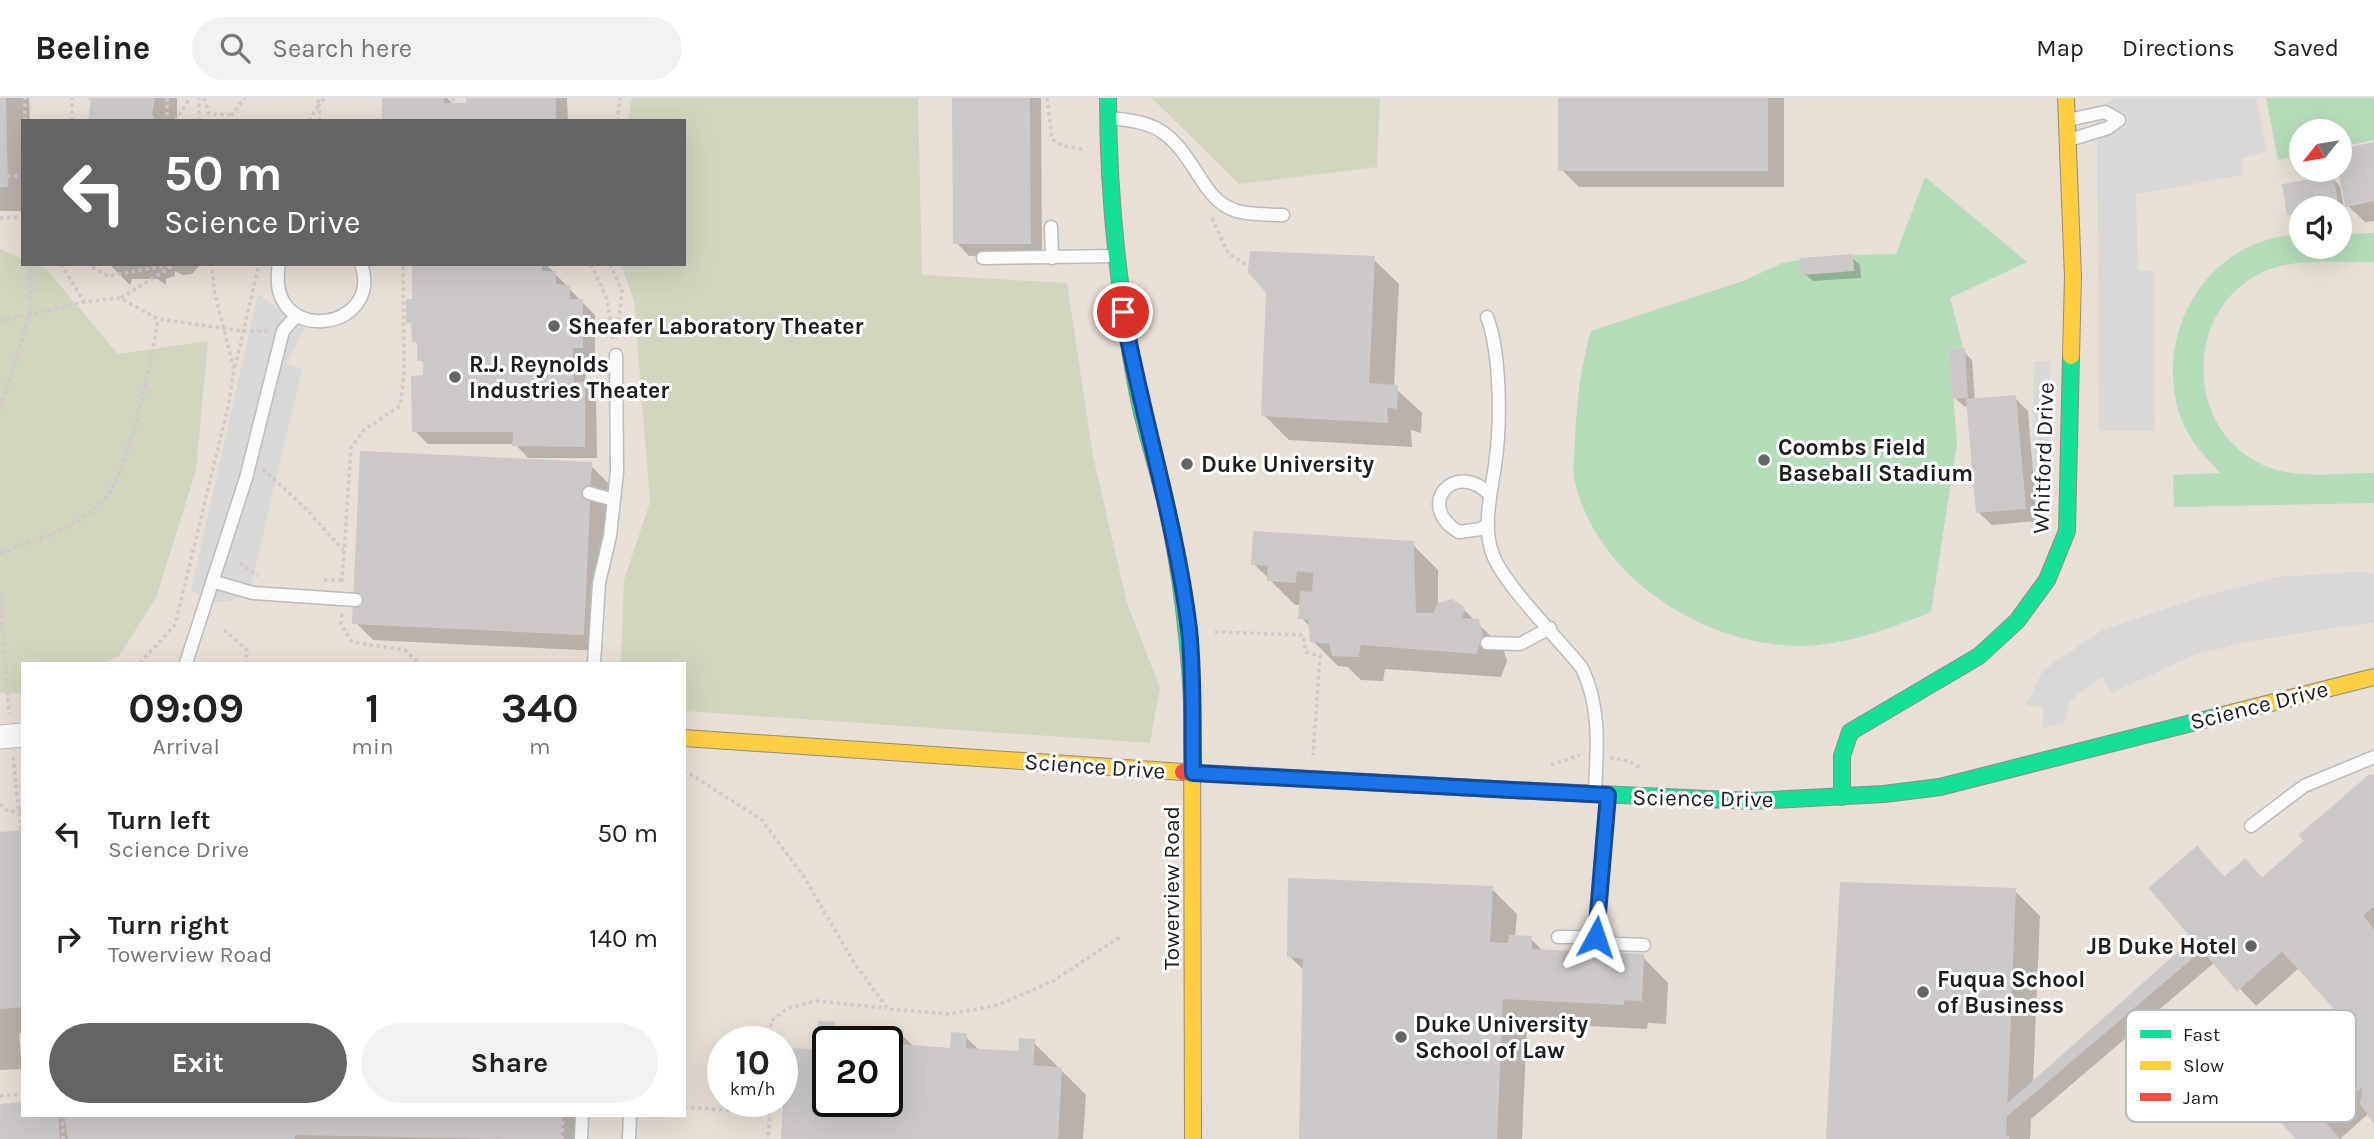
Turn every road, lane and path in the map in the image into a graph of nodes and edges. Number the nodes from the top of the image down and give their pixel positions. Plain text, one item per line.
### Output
1 (25, 98) edge
2 (72, 98) edge
3 (167, 98) edge
4 (190, 98) edge
5 (202, 98) edge
6 (245, 98) edge
7 (318, 98) edge
8 (325, 98) edge
9 (453, 98) edge
10 (620, 98) edge
11 (1047, 98) edge
12 (1108, 98) edge
13 (2066, 98) edge
14 (319, 104) junction
15 (454, 104) dead end
16 (230, 115) junction
17 (1108, 118) junction
18 (25, 119) edge
19 (72, 119) edge
20 (167, 119) edge
21 (176, 119) edge
22 (199, 119) edge
23 (231, 119) edge
24 (310, 119) edge
25 (320, 119) edge
26 (617, 119) edge
27 (2068, 120) junction
28 (2068, 140) junction
29 (1084, 150) dead end
30 (0, 176) edge
31 (21, 176) edge
32 (1283, 215) dead end
33 (21, 217) edge
34 (0, 218) edge
35 (1051, 227) dead end
36 (1115, 256) junction
37 (983, 258) dead end
38 (1052, 258) junction
39 (32, 266) edge
40 (62, 266) edge
41 (90, 266) edge
42 (165, 266) edge
43 (173, 266) edge
44 (212, 266) edge
45 (259, 266) edge
46 (279, 266) edge
47 (361, 266) edge
48 (403, 266) edge
49 (592, 266) edge
50 (611, 266) edge
51 (121, 298) junction
52 (84, 302) junction
53 (30, 314) junction
54 (296, 316) junction
55 (1487, 317) dead end
56 (158, 318) junction
57 (0, 321) edge
58 (223, 327) junction
59 (244, 331) junction
60 (283, 331) junction
61 (615, 355) junction
62 (234, 369) junction
63 (0, 408) edge
64 (251, 459) junction
65 (589, 493) dead end
66 (1490, 495) junction
67 (614, 500) junction
68 (1488, 524) junction
69 (343, 551) junction
70 (0, 553) edge
71 (215, 582) junction
72 (0, 594) edge
73 (342, 599) junction
74 (356, 600) dead end
75 (1550, 628) junction
76 (224, 630) dead end
77 (1189, 630) junction
78 (1487, 643) dead end
79 (141, 662) edge
80 (186, 662) edge
81 (246, 662) edge
82 (418, 662) edge
83 (594, 662) edge
84 (2374, 677) edge
85 (11, 736) edge
86 (686, 738) edge
87 (2374, 757) edge
88 (1313, 759) dead end
89 (686, 771) edge
90 (1193, 773) junction
91 (1601, 794) junction
92 (1842, 797) junction
93 (0, 804) edge
94 (21, 810) edge
95 (2251, 826) dead end
96 (21, 831) edge
97 (1120, 937) dead end
98 (1558, 937) dead end
99 (1596, 937) junction
100 (1644, 945) dead end
101 (888, 1009) junction
102 (771, 1026) edge
103 (21, 1094) edge
104 (0, 1096) edge
105 (686, 1107) edge
106 (707, 1108) edge
107 (62, 1117) edge
108 (563, 1117) edge
109 (582, 1117) edge
110 (630, 1117) edge
111 (770, 1117) edge
112 (2006, 1138) edge
113 (64, 1139) edge
114 (562, 1139) edge
115 (581, 1139) edge
116 (629, 1139) edge
117 (768, 1139) edge
118 (1193, 1139) edge
119 (2013, 1139) edge

1 - 18 path
2 - 19 path
3 - 20 path
4 - 21 path
5 - 16 path
5 - 22 path
6 - 16 path
7 - 14 path
8 - 14 path
9 - 15 path
10 - 26 path
11 - 29 path
12 - 17 street, Towerview Road
13 - 27 street, Whitford Drive
14 - 24 path
14 - 25 path
16 - 23 path
17 - 32 lane
17 - 36 street, Towerview Road
27 - 28 street, Whitford Drive
27 - 28 lane
28 - 92 street, Whitford Drive
30 - 31 path
33 - 34 path
35 - 38 lane
36 - 38 lane
36 - 77 street, Towerview Road
37 - 38 lane
39 - 53 path
40 - 52 path
41 - 42 path
43 - 51 path
44 - 58 path
45 - 59 path
46 - 54 lane
47 - 54 lane
48 - 69 path
49 - 61 path
50 - 61 path
51 - 52 path
51 - 56 path
52 - 53 path
53 - 57 path
53 - 63 path
54 - 60 lane
55 - 66 lane
56 - 58 path
56 - 70 path
58 - 59 path
58 - 62 path
59 - 60 path
59 - 62 path
60 - 64 lane
61 - 67 lane
62 - 79 path
64 - 69 path
64 - 71 lane
65 - 67 lane
66 - 68 lane
66 - 68 lane
67 - 83 lane
68 - 75 lane
69 - 73 path
71 - 73 lane
71 - 80 lane
72 - 85 path
73 - 74 lane
73 - 82 path
75 - 78 lane
75 - 91 lane
76 - 81 path
77 - 88 path
77 - 90 street, Towerview Road
84 - 92 street, Science Drive
85 - 94 path
86 - 90 street, Science Drive
87 - 95 lane
89 - 101 path
90 - 91 street, Science Drive
90 - 118 street, Towerview Road
91 - 92 street, Science Drive
91 - 99 lane
93 - 94 path
94 - 96 path
97 - 101 path
98 - 99 lane
99 - 100 lane
101 - 102 path
103 - 104 path
105 - 106 path
107 - 113 path
108 - 114 path
109 - 115 lane
110 - 116 lane
111 - 117 path
112 - 119 path

